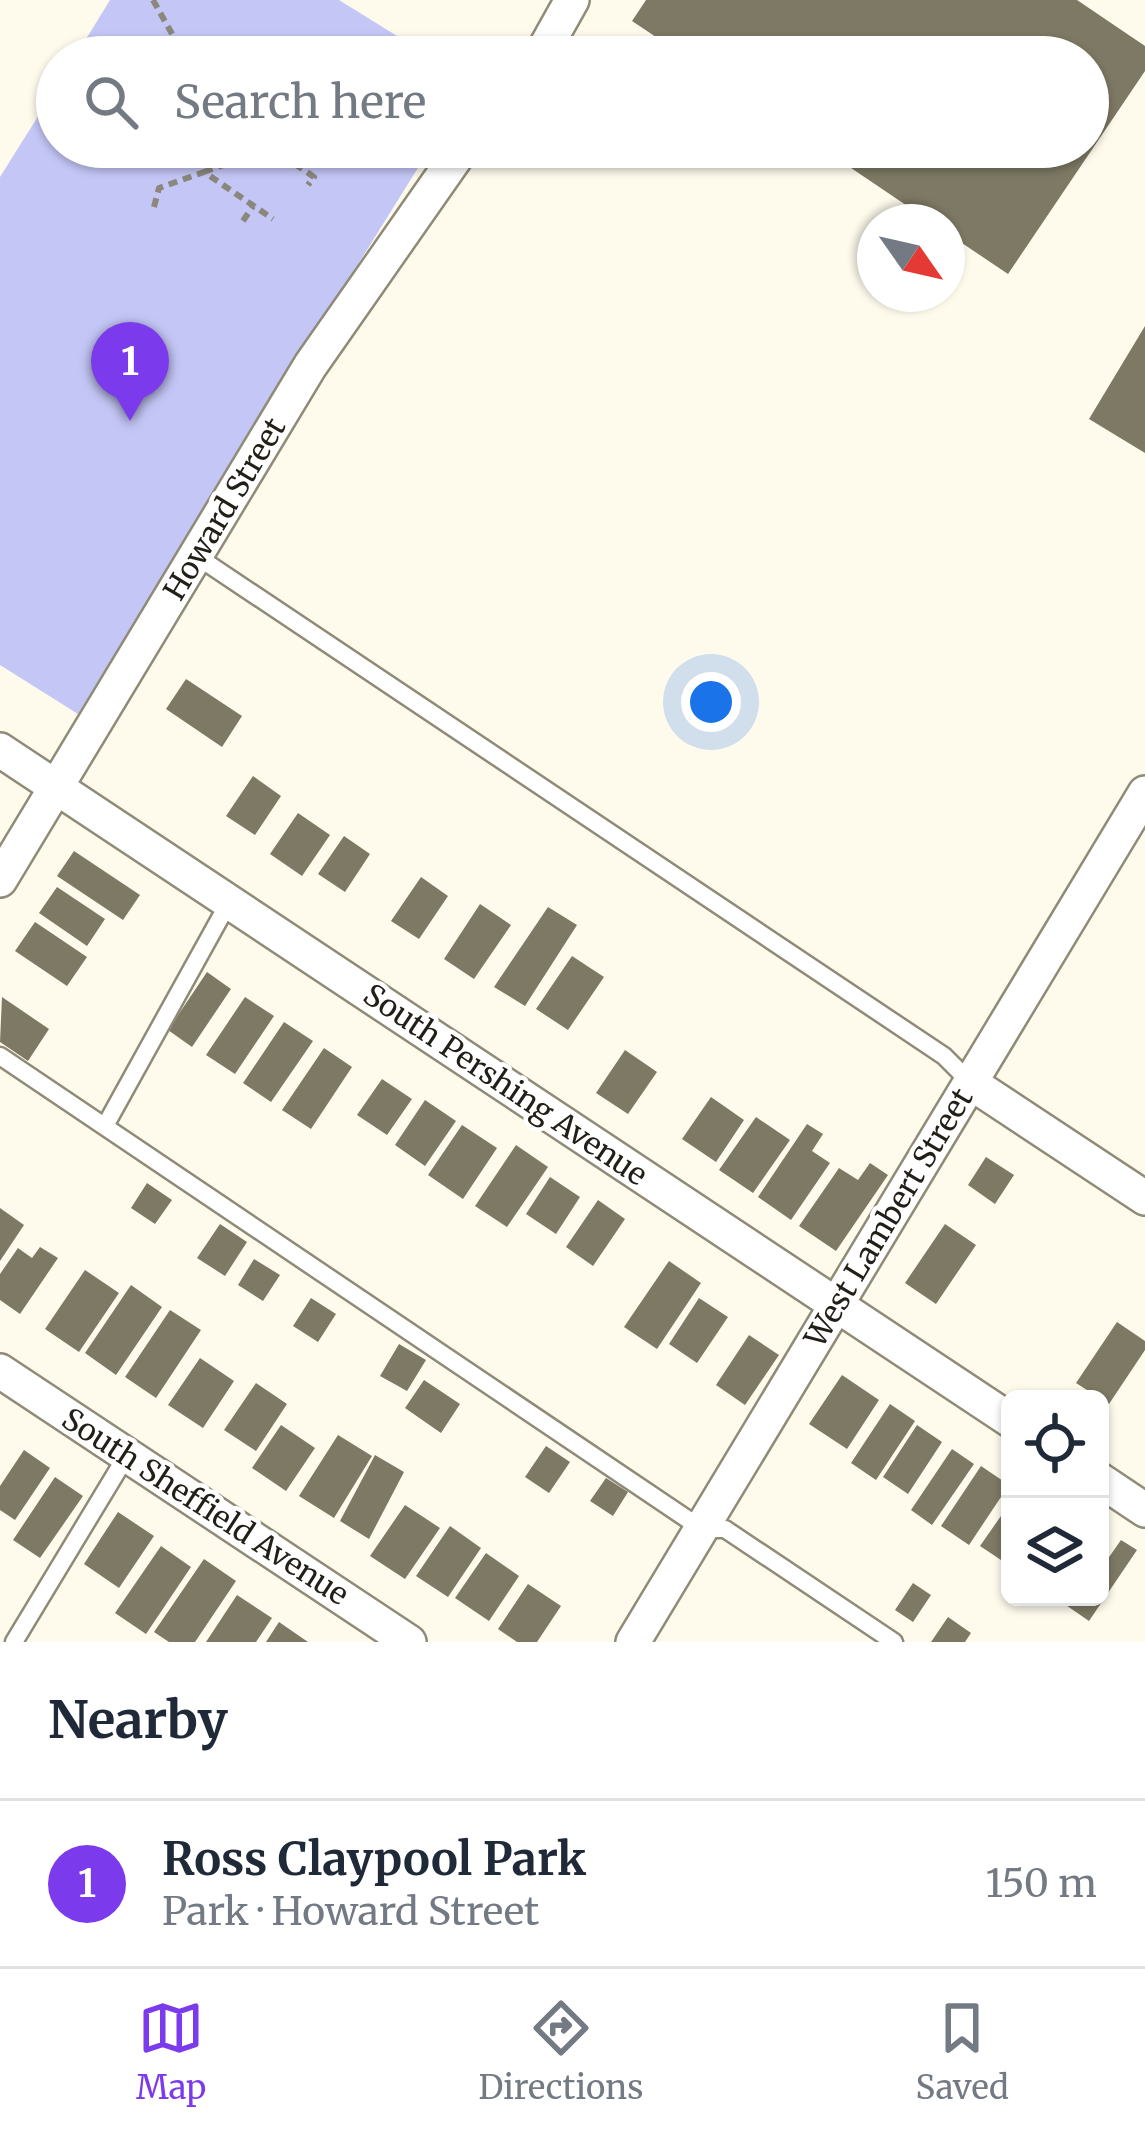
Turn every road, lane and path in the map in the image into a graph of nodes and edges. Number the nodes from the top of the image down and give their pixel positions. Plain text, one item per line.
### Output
1 (153, 0) edge
2 (572, 0) edge
3 (173, 36) edge
4 (552, 36) edge
5 (215, 168) edge
6 (302, 168) edge
7 (448, 168) edge
8 (204, 172) junction
9 (308, 185) dead end
10 (253, 206) junction
11 (154, 207) dead end
12 (273, 219) dead end
13 (243, 221) dead end
14 (198, 557) junction
15 (0, 750) edge
16 (57, 788) junction
17 (1145, 793) edge
18 (0, 880) edge
19 (229, 902) junction
20 (0, 1056) edge
21 (970, 1083) junction
22 (105, 1126) junction
23 (1145, 1198) edge
24 (837, 1305) junction
25 (0, 1371) edge
26 (1001, 1414) edge
27 (127, 1455) junction
28 (1109, 1486) edge
29 (1145, 1510) edge
30 (702, 1529) junction
31 (14, 1642) edge
32 (409, 1642) edge
33 (633, 1642) edge
34 (894, 1642) edge

1 - 3 path
2 - 4 street
5 - 8 path
6 - 9 path
7 - 14 street, Howard Street
8 - 10 path
8 - 11 path
10 - 12 path
10 - 13 path
14 - 16 street, Howard Street
14 - 21 lane
15 - 16 street, South Pershing Avenue
16 - 18 street, Howard Street
16 - 19 street, South Pershing Avenue
17 - 21 street, West Lambert Street
19 - 22 lane
19 - 24 street, South Pershing Avenue
20 - 22 lane
21 - 23 street
21 - 24 street, West Lambert Street
22 - 30 lane
24 - 26 street, South Pershing Avenue
24 - 30 street, West Lambert Street
25 - 27 street, South Sheffield Avenue
27 - 31 lane
27 - 32 street, South Sheffield Avenue
28 - 29 street
30 - 33 street, West Lambert Street
30 - 34 lane

